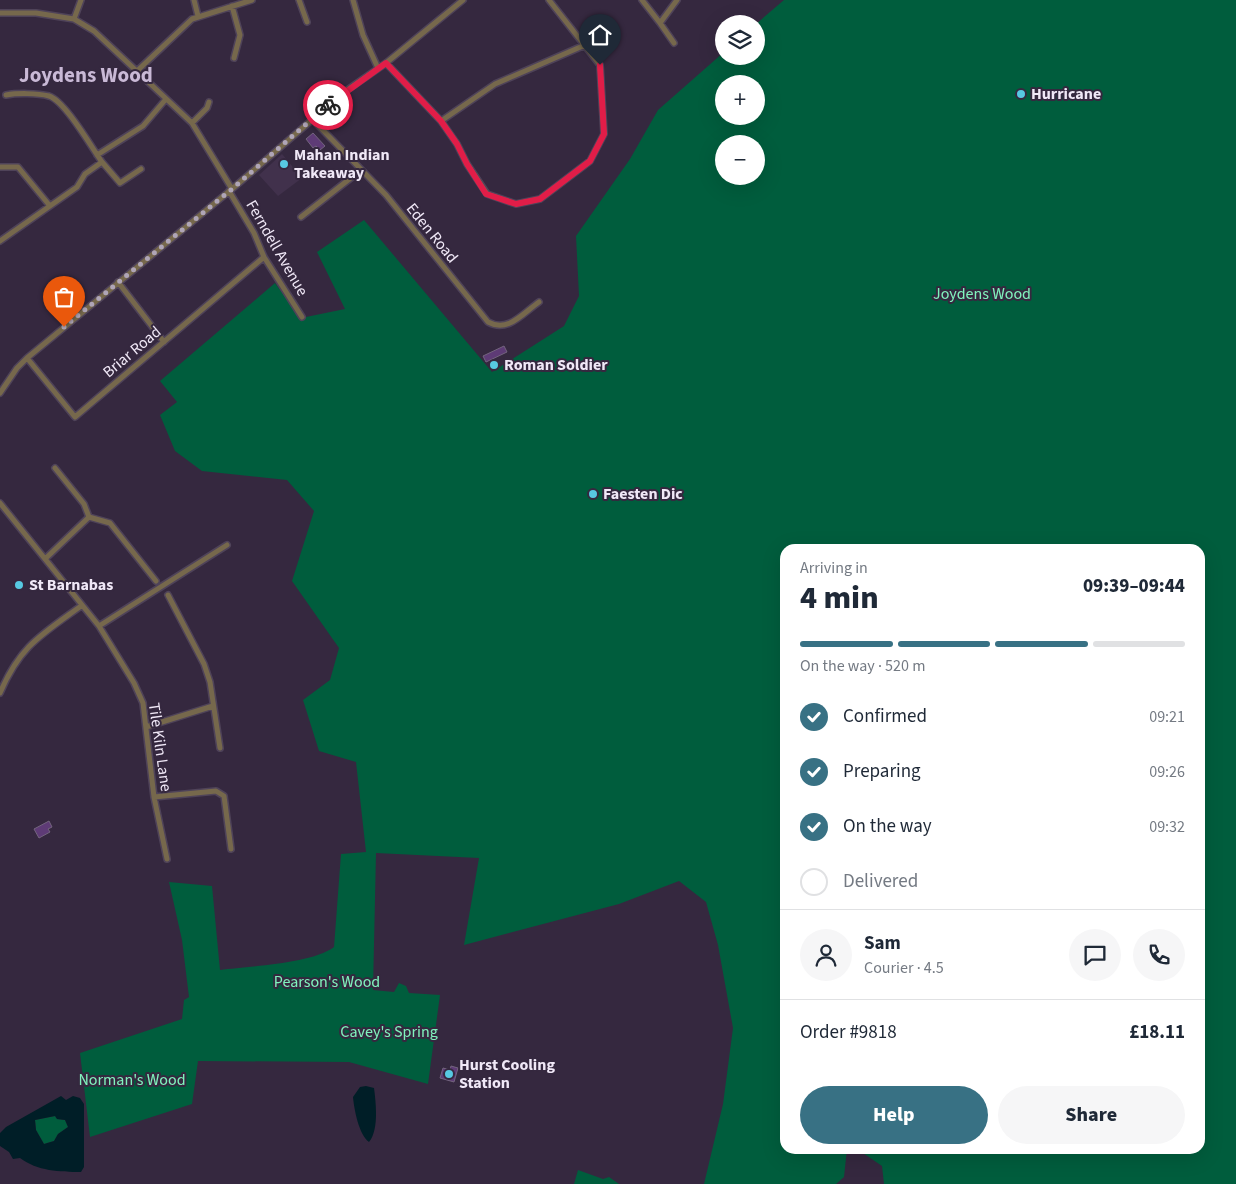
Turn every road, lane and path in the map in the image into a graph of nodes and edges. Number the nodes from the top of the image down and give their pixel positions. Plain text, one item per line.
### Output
1 (81, 0) edge
2 (194, 0) edge
3 (252, 0) edge
4 (299, 0) edge
5 (353, 0) edge
6 (463, 0) edge
7 (549, 0) edge
8 (642, 0) edge
9 (677, 0) edge
10 (232, 6) junction
11 (0, 13) edge
12 (198, 16) junction
13 (74, 19) junction
14 (307, 22) dead end
15 (660, 23) junction
16 (674, 43) dead end
17 (584, 45) junction
18 (234, 58) dead end
19 (386, 63) junction
20 (378, 68) junction
21 (137, 70) junction
22 (6, 95) dead end
23 (166, 99) junction
24 (209, 102) dead end
25 (312, 119) junction
26 (441, 121) junction
27 (192, 123) junction
28 (97, 155) junction
29 (102, 162) junction
30 (0, 168) edge
31 (141, 169) dead end
32 (361, 170) junction
33 (231, 190) junction
34 (50, 206) junction
35 (301, 217) dead end
36 (0, 241) edge
37 (264, 257) junction
38 (118, 282) junction
39 (539, 302) dead end
40 (302, 317) dead end
41 (164, 342) junction
42 (27, 358) junction
43 (0, 393) edge
44 (55, 468) dead end
45 (0, 503) edge
46 (89, 517) junction
47 (227, 545) dead end
48 (45, 560) junction
49 (156, 581) dead end
50 (168, 595) dead end
51 (81, 606) junction
52 (99, 626) junction
53 (0, 693) edge
54 (213, 706) junction
55 (146, 727) junction
56 (220, 748) dead end
57 (154, 798) junction
58 (231, 849) dead end
59 (167, 858) dead end

1 - 13 street
2 - 12 street
3 - 10 street
4 - 14 street
5 - 20 street
6 - 19 street
7 - 17 street
8 - 15 street
9 - 15 street
10 - 12 street
10 - 18 street
11 - 13 street
12 - 21 street
13 - 21 street, Ferndell Avenue
15 - 16 street
17 - 26 street
17 - 26 street
19 - 20 street
19 - 26 street
20 - 25 street
21 - 23 street, Ferndell Avenue
22 - 28 street
23 - 27 street, Ferndell Avenue
23 - 28 street
24 - 27 street
25 - 32 street, Eden Road
25 - 33 street
27 - 33 street, Ferndell Avenue
28 - 29 street
29 - 31 street
29 - 34 street
30 - 34 street
32 - 35 street
32 - 39 street, Eden Road
33 - 37 street, Ferndell Avenue
33 - 38 street
34 - 36 street
37 - 40 street, Ferndell Avenue
37 - 41 street, Briar Road
38 - 41 street
38 - 42 street
41 - 42 street, Briar Road
42 - 43 street
44 - 46 street
45 - 48 street, Tile Kiln Lane
46 - 48 street
46 - 49 street
47 - 52 street
48 - 51 street, Tile Kiln Lane
50 - 54 street
51 - 52 street, Tile Kiln Lane
51 - 53 street
52 - 55 street, Tile Kiln Lane
54 - 55 street
54 - 56 street
55 - 57 street, Tile Kiln Lane
57 - 58 street
57 - 59 street, Tile Kiln Lane

